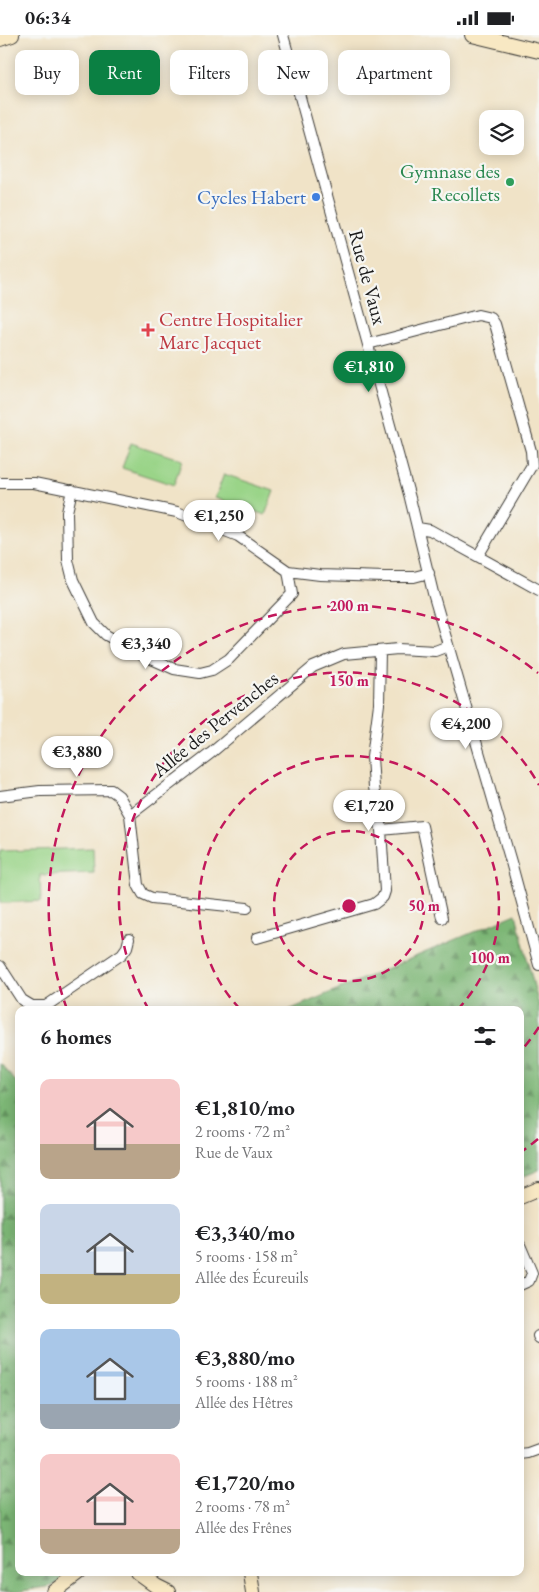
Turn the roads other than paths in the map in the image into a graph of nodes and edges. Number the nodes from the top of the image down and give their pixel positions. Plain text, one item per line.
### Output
1 (12, 35) edge
2 (283, 35) edge
3 (472, 35) edge
4 (0, 39) edge
5 (539, 51) edge
6 (368, 345) junction
7 (535, 466) edge
8 (0, 483) edge
9 (72, 490) junction
10 (418, 528) junction
11 (478, 556) junction
12 (288, 571) junction
13 (429, 573) junction
14 (539, 590) edge
15 (448, 646) junction
16 (380, 651) junction
17 (0, 796) edge
18 (130, 815) junction
19 (382, 830) junction
20 (247, 908) dead end
21 (442, 918) dead end
22 (257, 938) dead end
23 (129, 939) dead end
24 (539, 965) edge
25 (0, 966) edge
26 (539, 1189) edge
27 (524, 1195) edge
28 (524, 1254) edge
29 (524, 1283) edge
30 (539, 1449) edge
31 (524, 1454) edge
32 (75, 1576) edge
33 (142, 1576) edge
34 (250, 1576) edge
35 (54, 1592) edge
36 (168, 1592) edge
37 (253, 1592) edge

1 - 4 street
2 - 6 street, Rue de Vaux
3 - 5 street
6 - 7 street
6 - 10 street, Rue de Vaux
7 - 11 street
8 - 9 street
9 - 12 street
9 - 12 street
10 - 11 street
10 - 13 street, Rue de Vaux
11 - 14 street
12 - 13 street
13 - 15 street, Rue de Vaux
15 - 16 street, Allée des Pervenches
15 - 24 street, Rue de Vaux
16 - 18 street, Allée des Pervenches
16 - 19 street
17 - 18 street
18 - 20 street
19 - 21 street
19 - 22 street
23 - 25 street
26 - 27 street
28 - 29 street
30 - 31 street
32 - 35 street
33 - 36 street
34 - 37 street

